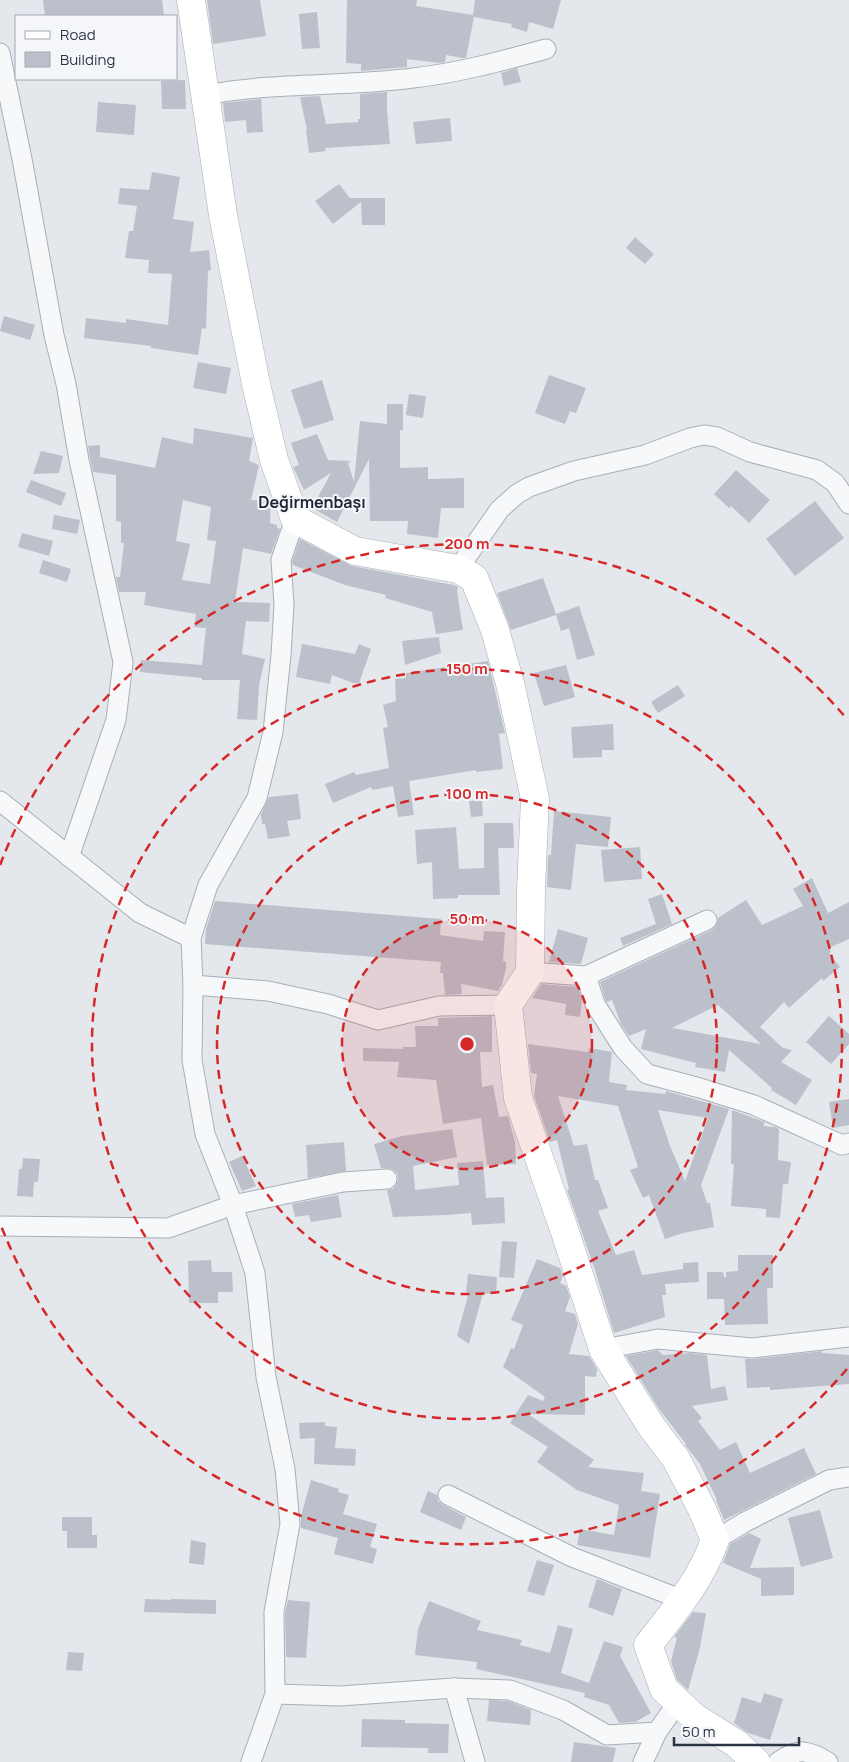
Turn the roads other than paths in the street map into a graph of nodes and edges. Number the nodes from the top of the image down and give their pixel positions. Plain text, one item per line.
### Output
1 (191, 0) edge
2 (546, 49) dead end
3 (0, 53) edge
4 (205, 95) junction
5 (849, 504) edge
6 (295, 519) junction
7 (458, 569) junction
8 (0, 801) edge
9 (69, 857) junction
10 (707, 920) dead end
11 (191, 938) junction
12 (530, 972) junction
13 (586, 976) junction
14 (193, 985) junction
15 (508, 1005) junction
16 (849, 1143) edge
17 (388, 1179) dead end
18 (233, 1205) junction
19 (0, 1226) edge
20 (849, 1337) edge
21 (603, 1349) junction
22 (849, 1476) edge
23 (448, 1495) dead end
24 (715, 1540) junction
25 (683, 1600) junction
26 (454, 1688) junction
27 (275, 1694) junction
28 (678, 1702) junction
29 (657, 1732) junction
30 (251, 1762) edge
31 (475, 1762) edge
32 (643, 1762) edge
33 (756, 1762) edge
34 (778, 1762) edge
35 (828, 1762) edge

1 - 4 street
2 - 4 street
3 - 9 street
4 - 6 street
5 - 7 street
6 - 7 street
6 - 11 street
7 - 12 street
8 - 9 street
9 - 11 street
10 - 13 street
11 - 14 street
12 - 13 street
12 - 15 street
13 - 16 street
14 - 15 street
14 - 18 street
15 - 21 street
17 - 18 street
18 - 19 street
18 - 27 street
20 - 21 street
21 - 24 street
22 - 24 street
23 - 25 street
24 - 25 street
25 - 28 street
26 - 27 street
26 - 29 street
26 - 31 street
27 - 30 street
28 - 29 street
28 - 33 street
29 - 32 street
34 - 35 street

